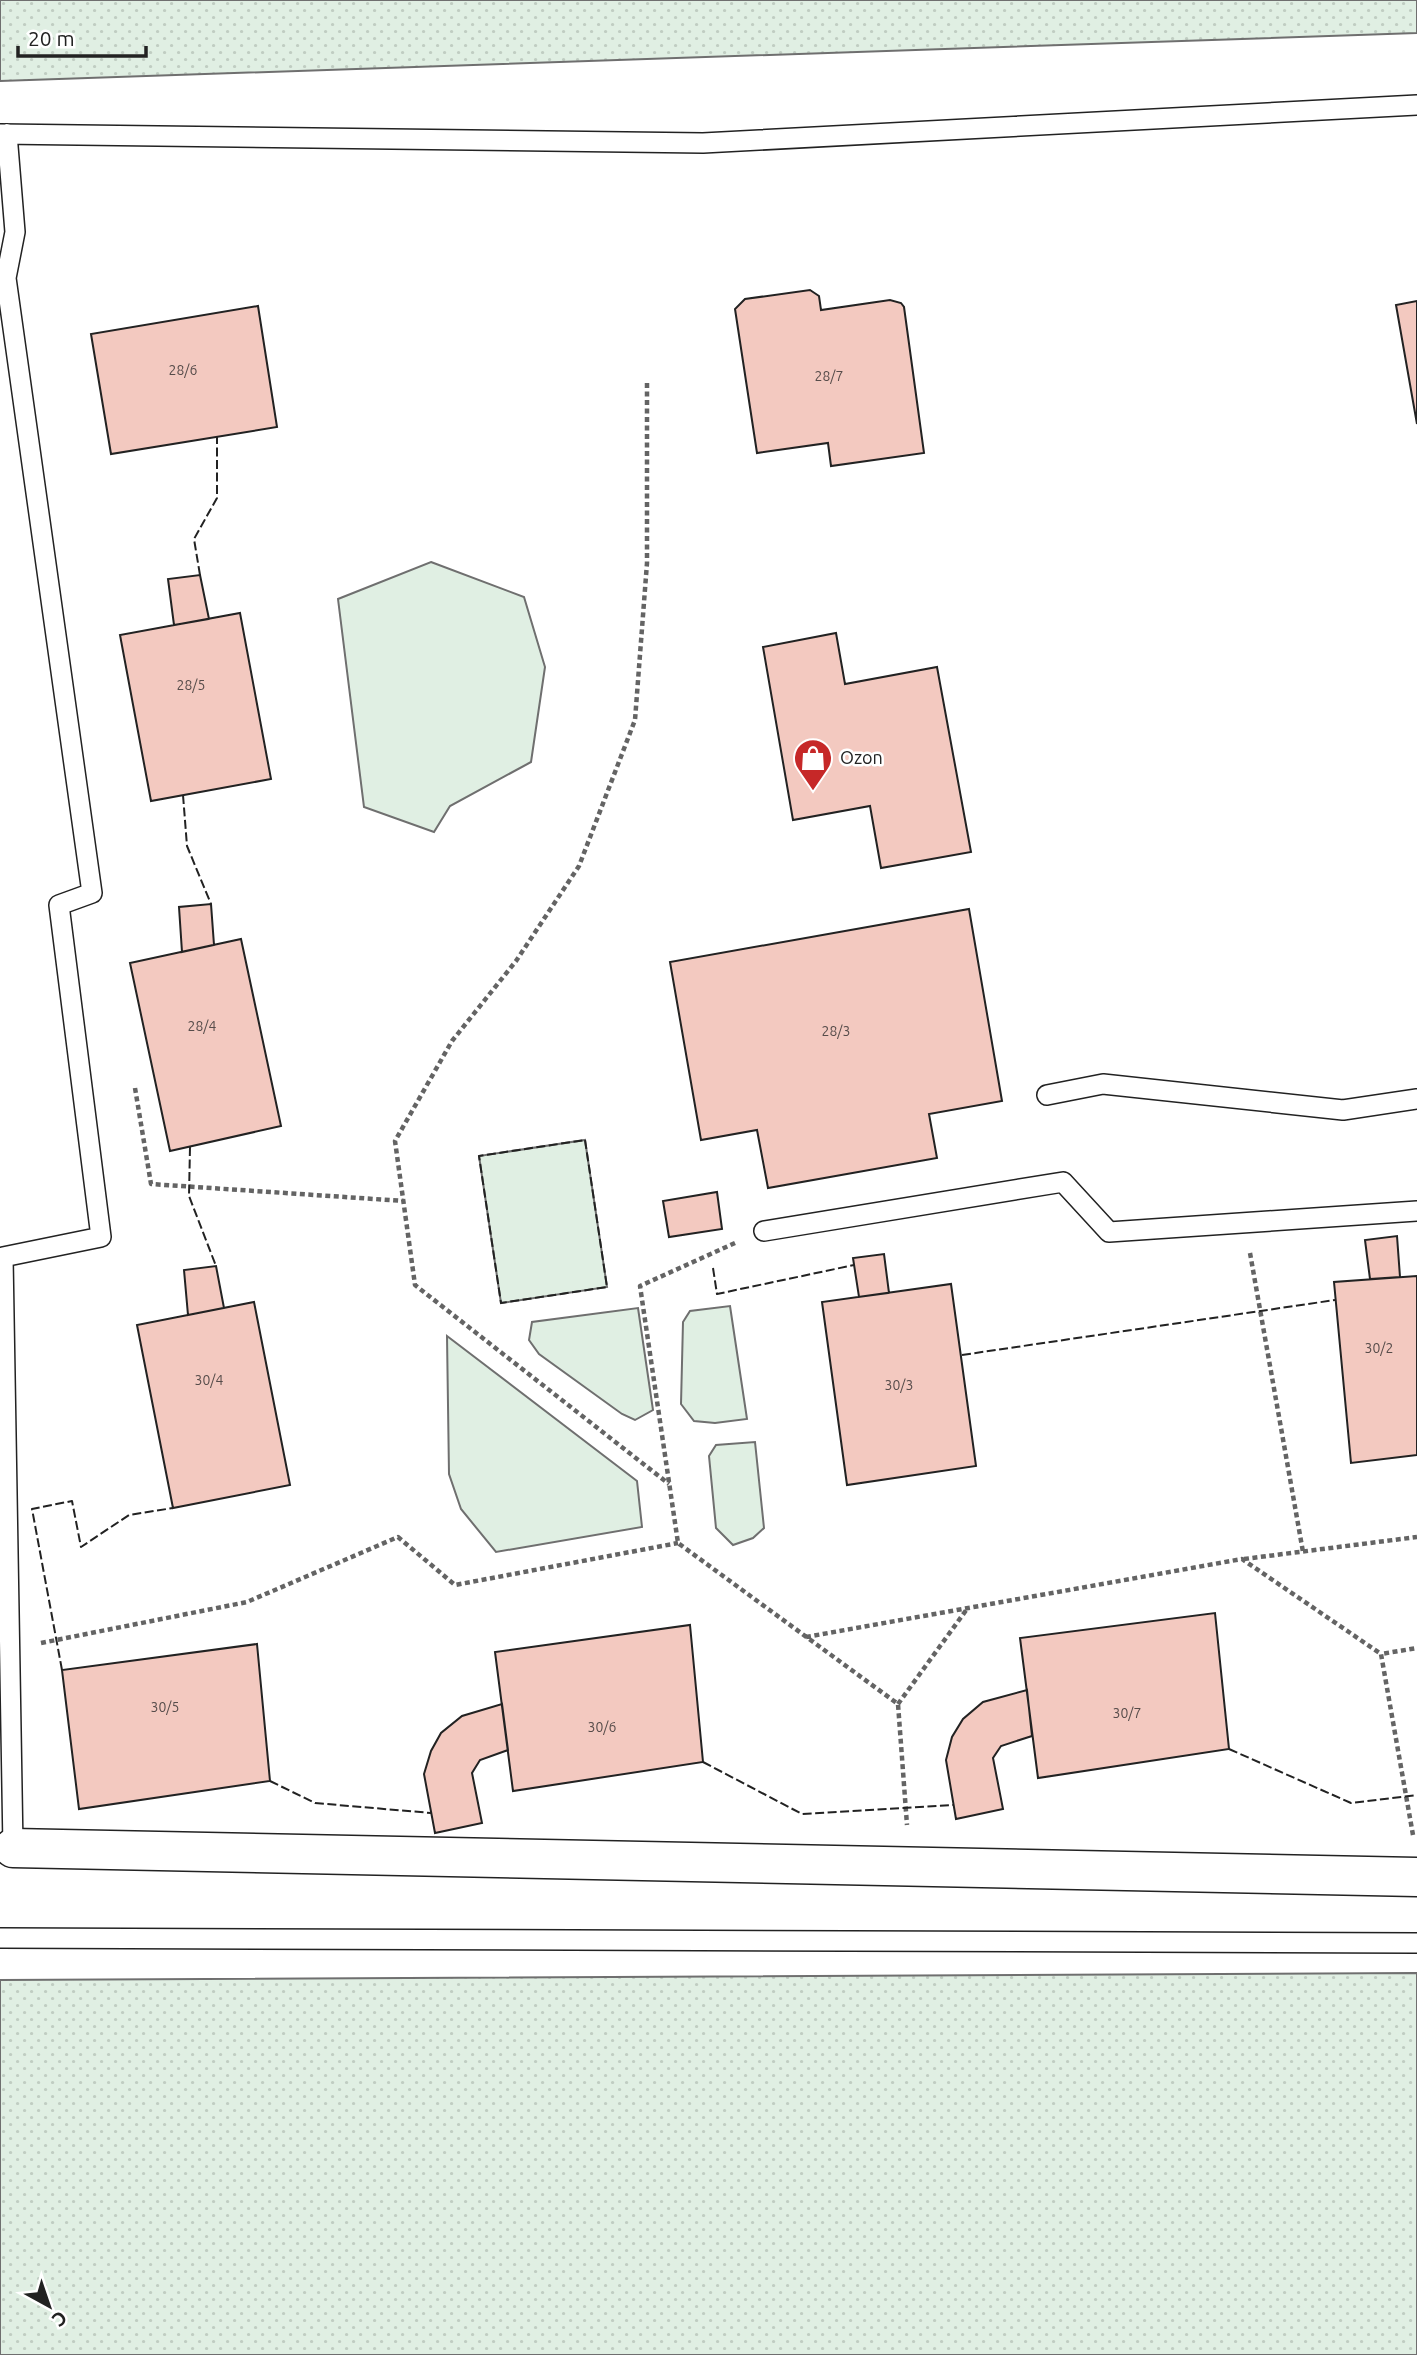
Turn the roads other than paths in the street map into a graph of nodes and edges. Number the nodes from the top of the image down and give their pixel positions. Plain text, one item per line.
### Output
1 (1417, 106) edge
2 (3, 134) edge
3 (1047, 1095) dead end
4 (1417, 1099) edge
5 (1417, 1211) edge
6 (764, 1230) road end
7 (13, 1848) joint
8 (1416, 1861) edge
9 (0, 1938) edge
10 (1417, 1943) edge

1 - 2 lane
2 - 7 lane
3 - 4 lane
5 - 6 lane
7 - 8 street
9 - 10 lane

